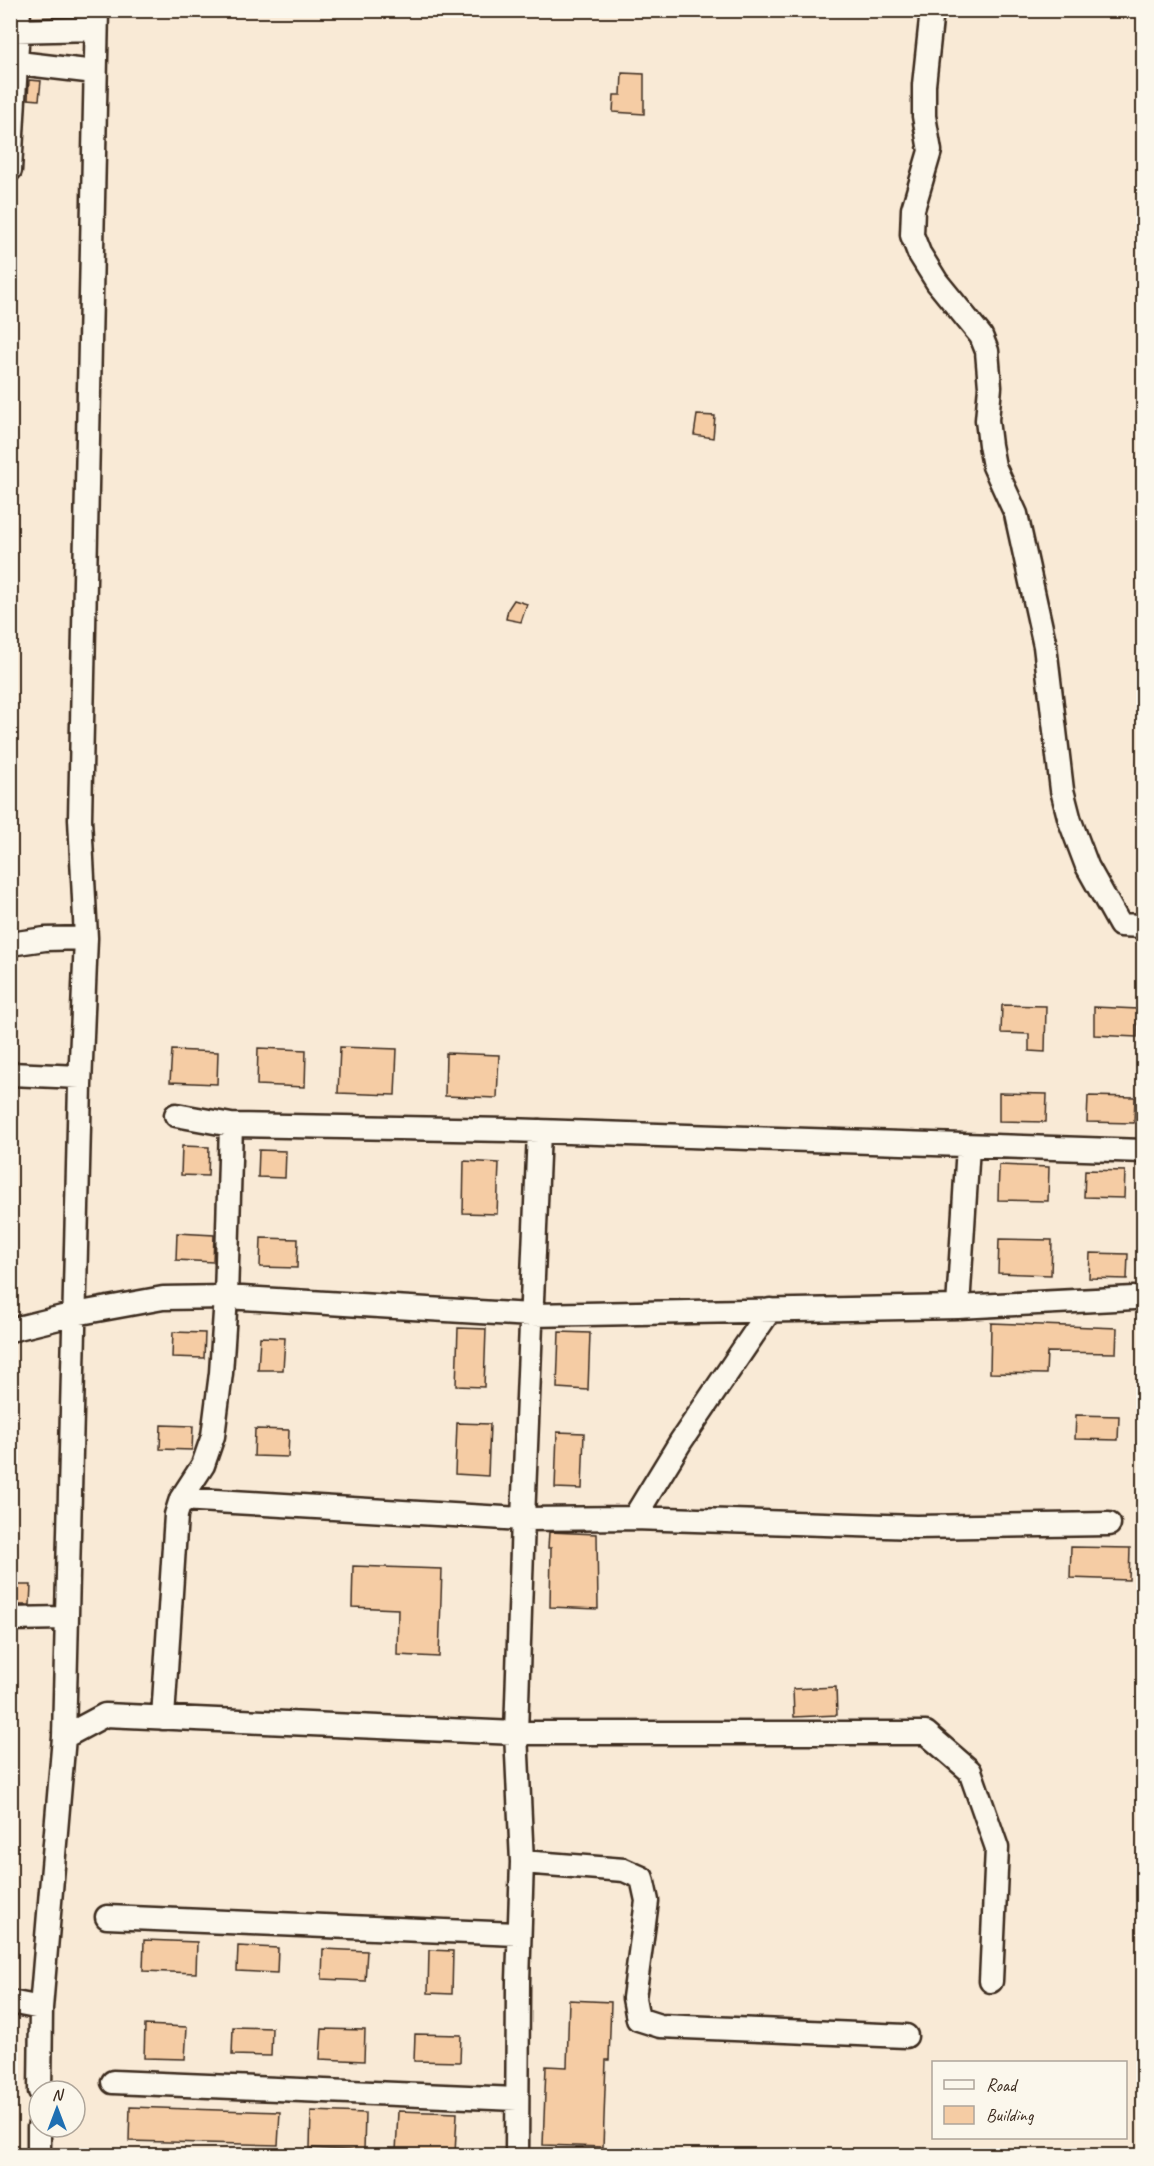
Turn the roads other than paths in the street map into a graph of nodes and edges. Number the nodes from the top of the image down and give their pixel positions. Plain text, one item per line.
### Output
1 (932, 10) edge
2 (97, 20) edge
3 (16, 25) edge
4 (13, 63) edge
5 (95, 72) junction
6 (10, 170) edge
7 (1143, 926) edge
8 (86, 938) junction
9 (10, 944) edge
10 (10, 1074) edge
11 (80, 1077) junction
12 (176, 1115) dead end
13 (231, 1125) junction
14 (539, 1131) junction
15 (968, 1146) junction
16 (1143, 1151) edge
17 (226, 1297) junction
18 (1134, 1298) dead end
19 (958, 1306) junction
20 (770, 1310) junction
21 (75, 1314) junction
22 (531, 1315) junction
23 (10, 1330) edge
24 (181, 1498) junction
25 (634, 1518) junction
26 (523, 1519) junction
27 (1109, 1524) dead end
28 (66, 1618) junction
29 (10, 1619) edge
30 (163, 1718) junction
31 (516, 1732) junction
32 (64, 1737) junction
33 (522, 1862) junction
34 (107, 1917) dead end
35 (519, 1934) junction
36 (991, 1981) dead end
37 (10, 2002) edge
38 (41, 2008) junction
39 (906, 2036) dead end
40 (40, 2079) edge
41 (113, 2082) dead end
42 (517, 2099) junction
43 (39, 2139) edge
44 (39, 2156) edge
45 (517, 2156) edge

1 - 7 street
2 - 3 street
2 - 5 street
3 - 4 street
4 - 5 street
4 - 6 street
5 - 8 street
8 - 9 street
8 - 11 street
10 - 11 street
11 - 21 street
12 - 13 street
13 - 14 street
13 - 17 street
14 - 15 street
14 - 22 street
15 - 16 street
15 - 19 street
17 - 21 street
17 - 22 street
17 - 24 street
18 - 19 street
19 - 20 street
20 - 22 street
20 - 25 street
21 - 23 street
21 - 28 street
22 - 26 street
24 - 26 street
24 - 30 street
25 - 26 street
25 - 27 street
26 - 31 street
28 - 29 street
28 - 32 street
30 - 31 street
30 - 32 street
31 - 33 street
31 - 36 street
32 - 38 street
33 - 35 street
33 - 39 street
34 - 35 street
35 - 42 street
37 - 38 street
38 - 40 street
41 - 42 street
42 - 45 street
43 - 44 street

